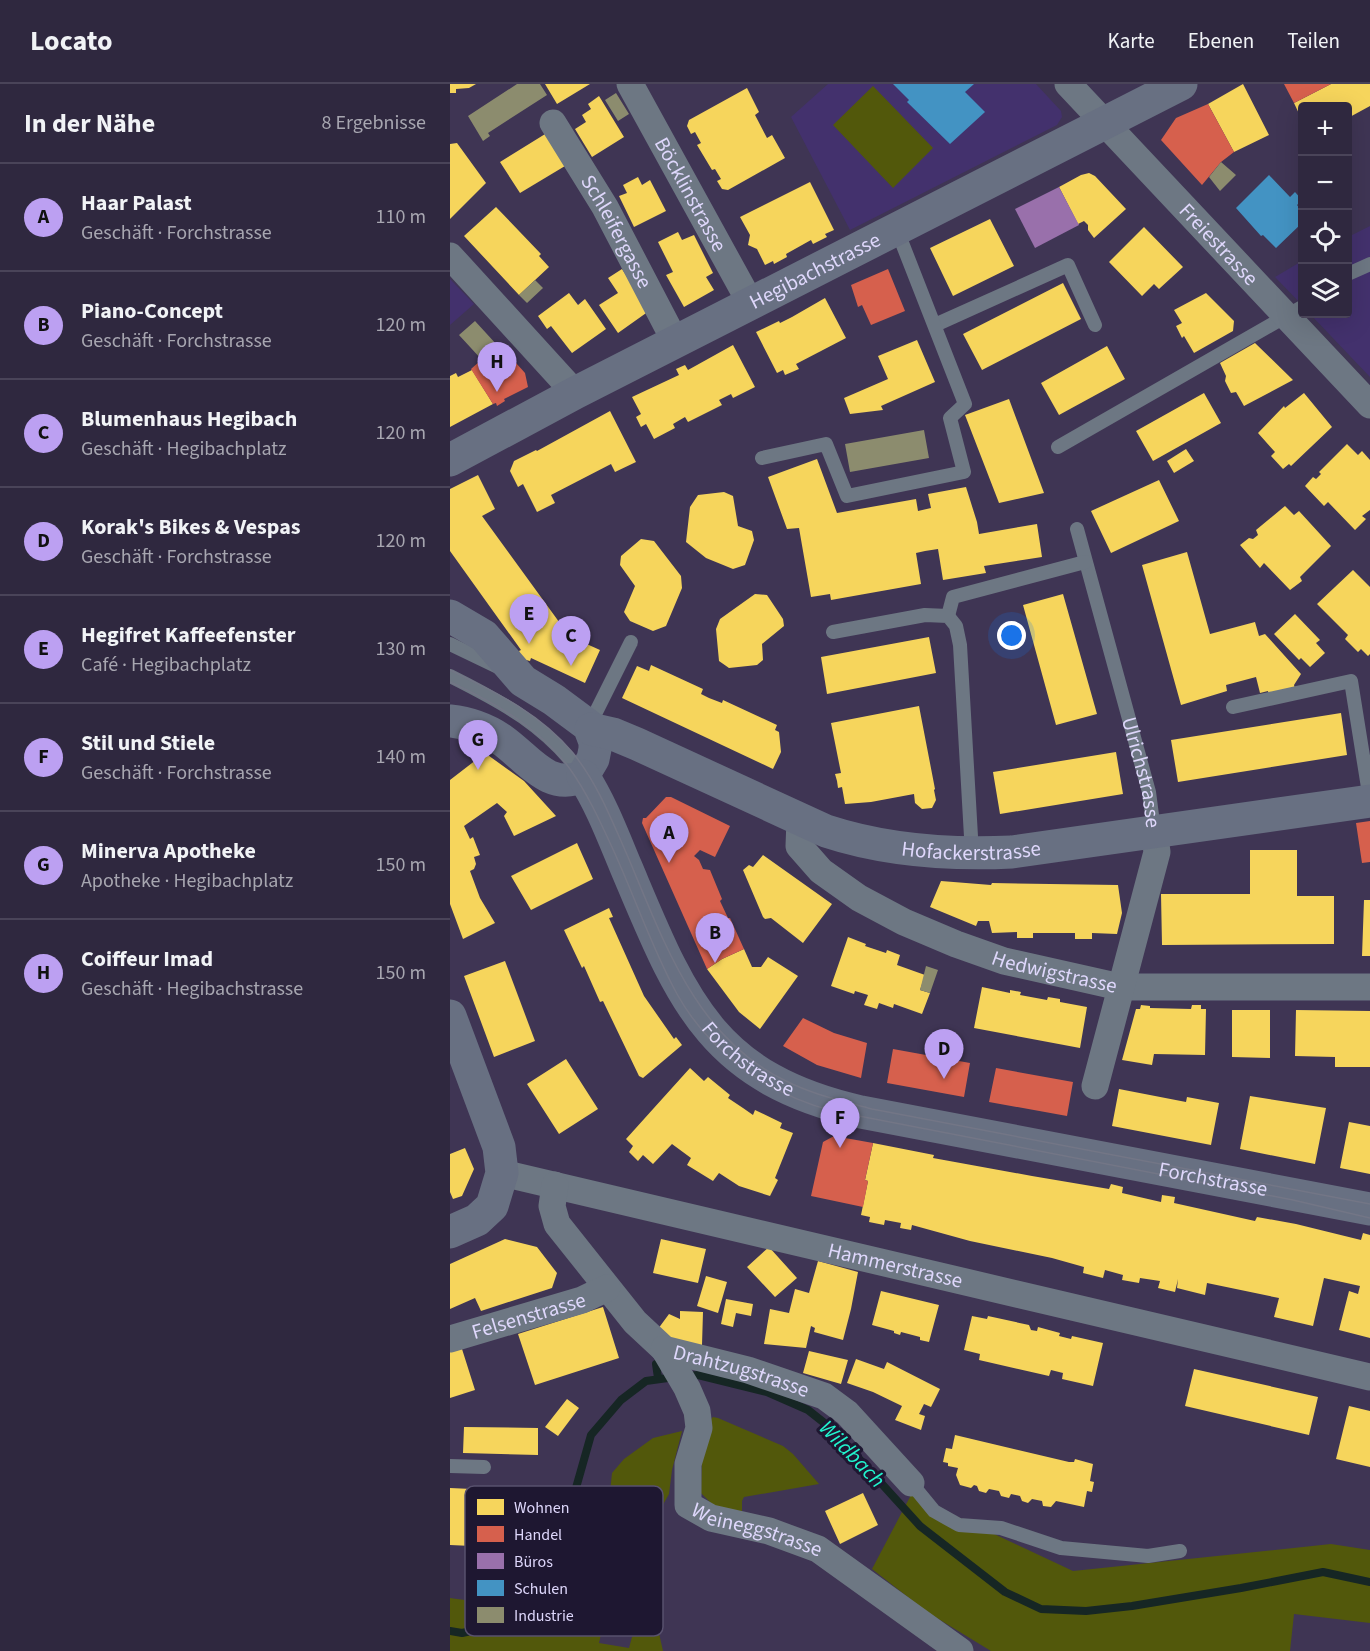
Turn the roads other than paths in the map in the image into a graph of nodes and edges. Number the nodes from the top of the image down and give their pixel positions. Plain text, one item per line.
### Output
1 (630, 84) edge
2 (1068, 84) edge
3 (1181, 84) edge
4 (553, 123) dead end
5 (1106, 123) junction
6 (897, 230) junction
7 (450, 256) edge
8 (1370, 264) edge
9 (1352, 272) edge
10 (752, 304) junction
11 (1295, 312) edge
12 (935, 325) junction
13 (1095, 325) dead end
14 (676, 343) junction
15 (575, 393) junction
16 (1370, 405) edge
17 (1058, 447) dead end
18 (762, 458) dead end
19 (450, 460) edge
20 (1077, 529) dead end
21 (1085, 562) junction
22 (450, 616) edge
23 (948, 616) junction
24 (833, 632) dead end
25 (631, 642) dead end
26 (450, 644) edge
27 (515, 673) junction
28 (450, 676) edge
29 (1233, 707) dead end
30 (455, 719) edge
31 (590, 728) junction
32 (582, 776) junction
33 (1370, 800) edge
34 (800, 820) junction
35 (1154, 831) junction
36 (972, 854) junction
37 (1120, 987) junction
38 (1370, 987) edge
39 (450, 1016) edge
40 (1095, 1086) dead end
41 (502, 1173) junction
42 (555, 1185) junction
43 (1370, 1209) edge
44 (450, 1232) edge
45 (607, 1288) junction
46 (450, 1339) edge
47 (668, 1355) junction
48 (1370, 1377) edge
49 (450, 1466) edge
50 (484, 1467) dead end
51 (911, 1482) joint
52 (1180, 1551) dead end
53 (960, 1651) edge

1 - 10 street, Böcklinstrasse
2 - 5 street, Freiestrasse
3 - 5 main road, Hegibachstrasse
4 - 14 street, Schleifergasse
5 - 6 main road, Hegibachstrasse
5 - 11 street, Freiestrasse
6 - 10 main road, Hegibachstrasse
6 - 12 lane
7 - 15 street
8 - 9 lane
10 - 14 main road, Hegibachstrasse
11 - 16 street, Freiestrasse
11 - 17 lane
12 - 13 lane
12 - 18 lane
14 - 15 main road, Hegibachstrasse
15 - 19 main road, Hegibachstrasse
20 - 21 lane, Ulrichstrasse
21 - 23 lane
21 - 35 lane, Ulrichstrasse
22 - 27 main road
23 - 24 lane
23 - 36 lane
25 - 31 lane
26 - 27 lane
27 - 31 main road
28 - 32 lane, Forchstrasse
29 - 33 lane
30 - 32 main road
31 - 32 main road
31 - 34 main road, Hofackerstrasse
32 - 43 main road, Forchstrasse
33 - 35 main road, Hofackerstrasse
34 - 36 main road, Hofackerstrasse
34 - 37 street, Hedwigstrasse
35 - 36 main road, Hofackerstrasse
35 - 37 street, Ulrichstrasse
37 - 38 street, Hedwigstrasse
37 - 40 street, Ulrichstrasse
39 - 41 main road
41 - 42 street, Hammerstrasse
41 - 44 main road
42 - 45 street, Drahtzugstrasse
42 - 48 street, Hammerstrasse
45 - 46 street, Felsenstrasse
45 - 47 street, Drahtzugstrasse
47 - 51 street, Drahtzugstrasse
47 - 53 street, Weineggstrasse
49 - 50 lane
51 - 52 lane, Drahtzugstrasse

